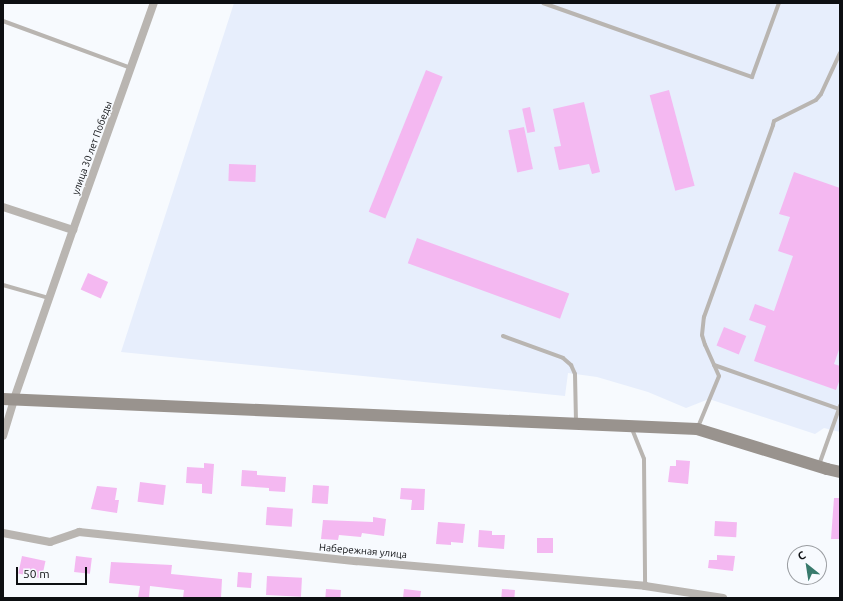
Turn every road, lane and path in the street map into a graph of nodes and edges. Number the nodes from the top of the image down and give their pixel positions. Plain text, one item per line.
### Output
1 (154, 3) edge
2 (543, 3) edge
3 (779, 3) edge
4 (3, 22) edge
5 (840, 53) edge
6 (131, 68) junction
7 (3, 206) edge
8 (73, 230) junction
9 (3, 285) edge
10 (49, 298) junction
11 (503, 336) dead end
12 (714, 365) junction
13 (8, 399) edge
14 (839, 407) edge
15 (576, 424) junction
16 (631, 426) junction
17 (697, 429) junction
18 (3, 436) edge
19 (818, 467) junction
20 (840, 472) edge
21 (3, 533) edge
22 (645, 586) junction
23 (682, 595) edge
24 (723, 598) edge

1 - 6 street, улица 30 лет Победы
2 - 3 lane
4 - 6 lane
5 - 12 lane
6 - 8 street, улица 30 лет Победы
7 - 8 street
8 - 10 street, улица 30 лет Победы
9 - 10 lane
10 - 13 street, улица 30 лет Победы
11 - 15 lane
12 - 14 lane
12 - 17 lane
13 - 15 street
13 - 18 street
14 - 19 lane
15 - 16 street
16 - 17 street
16 - 22 lane
17 - 19 street
19 - 20 street
21 - 22 street, Набережная улица
22 - 23 street, Набережная улица
23 - 24 street, Набережная улица

